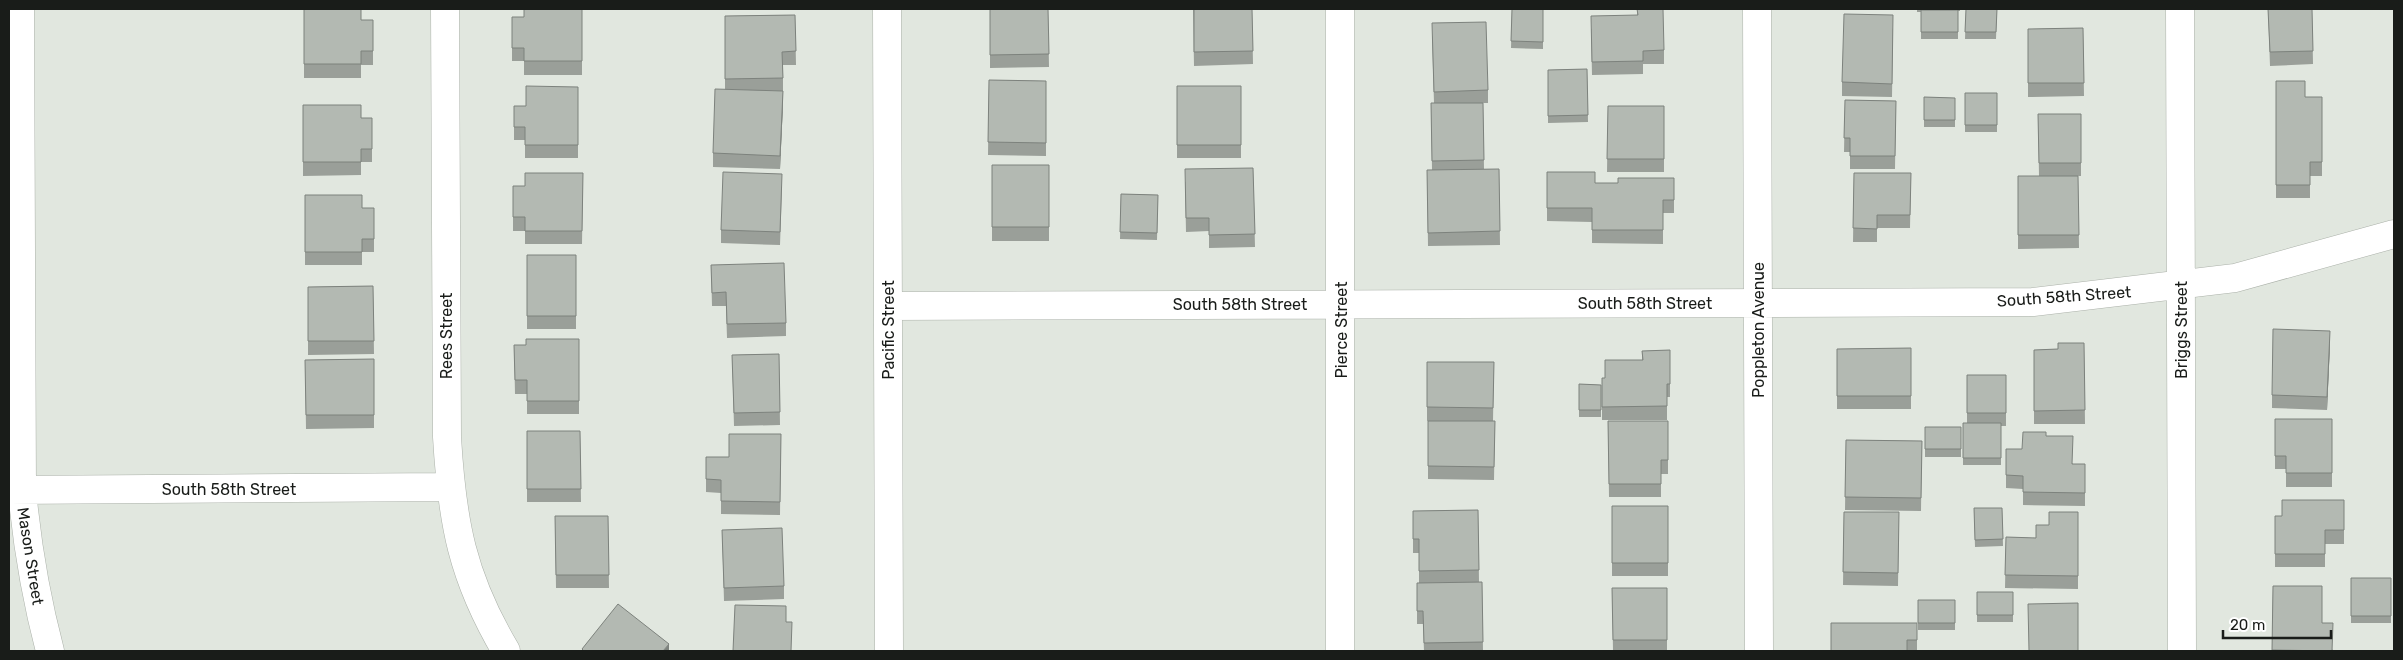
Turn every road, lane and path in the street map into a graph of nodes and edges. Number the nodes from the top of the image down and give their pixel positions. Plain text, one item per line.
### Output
1 (20, 9) edge
2 (445, 9) edge
3 (887, 9) edge
4 (1340, 9) edge
5 (1757, 9) edge
6 (2180, 9) edge
7 (2394, 234) edge
8 (2181, 286) junction
9 (1758, 303) junction
10 (1341, 304) junction
11 (888, 306) junction
12 (450, 487) junction
13 (15, 490) edge
14 (50, 651) edge
15 (506, 651) edge
16 (889, 651) edge
17 (1340, 651) edge
18 (1759, 651) edge
19 (2182, 651) edge

1 - 13 street, Mason Street
2 - 12 street, Rees Street
3 - 11 street, Pacific Street
4 - 10 street, Pierce Street
5 - 9 street, Poppleton Avenue
6 - 8 street, Briggs Street
7 - 8 street, South 58th Street
8 - 9 street, South 58th Street
8 - 19 street, Briggs Street
9 - 10 street, South 58th Street
9 - 18 street, Poppleton Avenue
10 - 11 street, South 58th Street
10 - 17 street, Pierce Street
11 - 16 street, Pacific Street
12 - 13 street, South 58th Street
12 - 15 street, Rees Street
13 - 14 street, Mason Street

